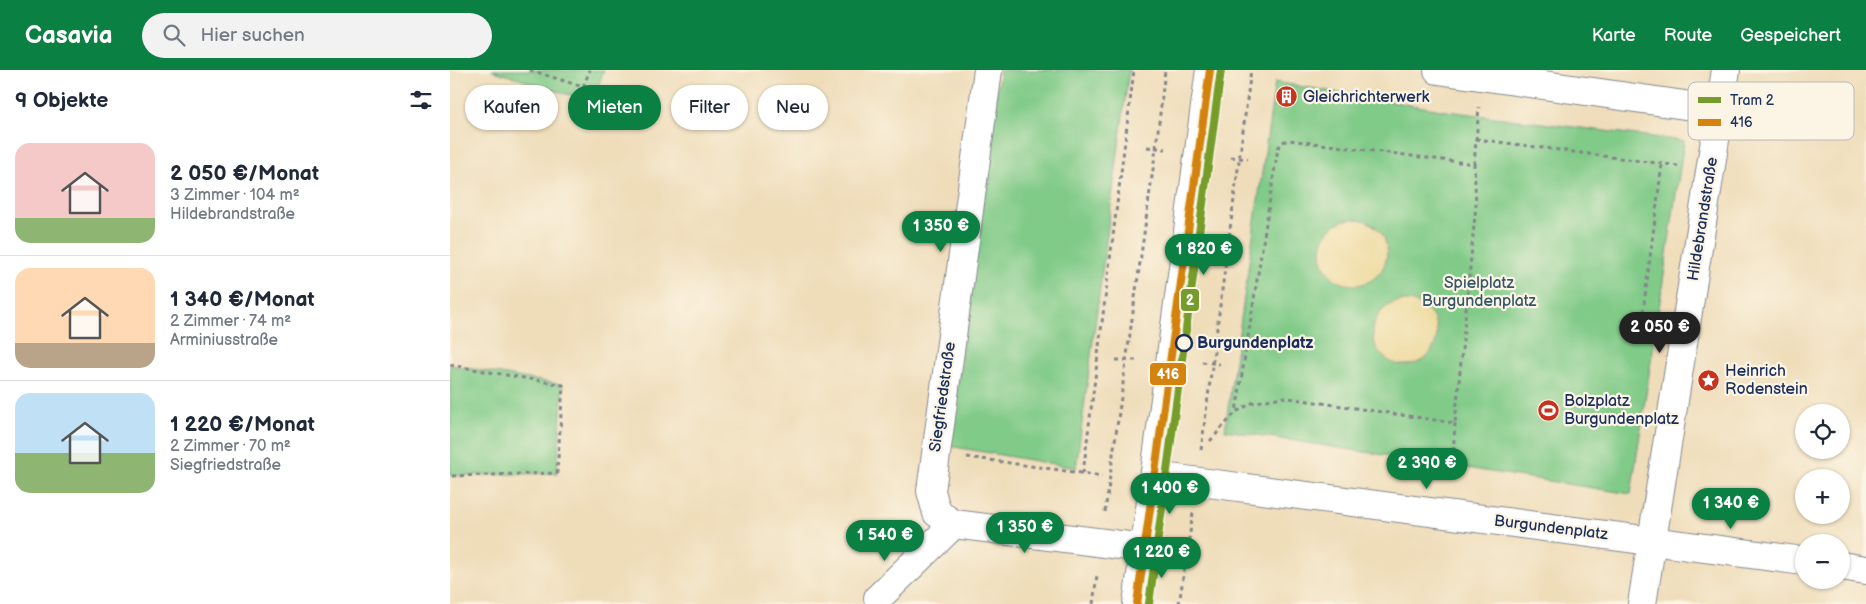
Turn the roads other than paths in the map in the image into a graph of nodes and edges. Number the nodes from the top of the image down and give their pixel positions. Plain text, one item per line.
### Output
1 (988, 70) edge
2 (1210, 70) edge
3 (1438, 70) edge
4 (1688, 105) edge
5 (1715, 140) edge
6 (1154, 476) junction
7 (954, 524) junction
8 (1652, 541) junction
9 (1144, 548) junction
10 (1795, 560) edge
11 (1850, 567) edge
12 (1866, 570) edge
13 (878, 598) dead end
14 (1137, 604) edge
15 (1642, 604) edge

1 - 7 street, Siegfriedstraße
2 - 6 street
3 - 4 street
5 - 8 street, Hildebrandstraße
6 - 8 street, Burgundenplatz
6 - 9 street
7 - 9 street
7 - 13 street
8 - 10 street, Burgundenplatz
8 - 15 street, Hildebrandstraße
9 - 14 street
11 - 12 street

